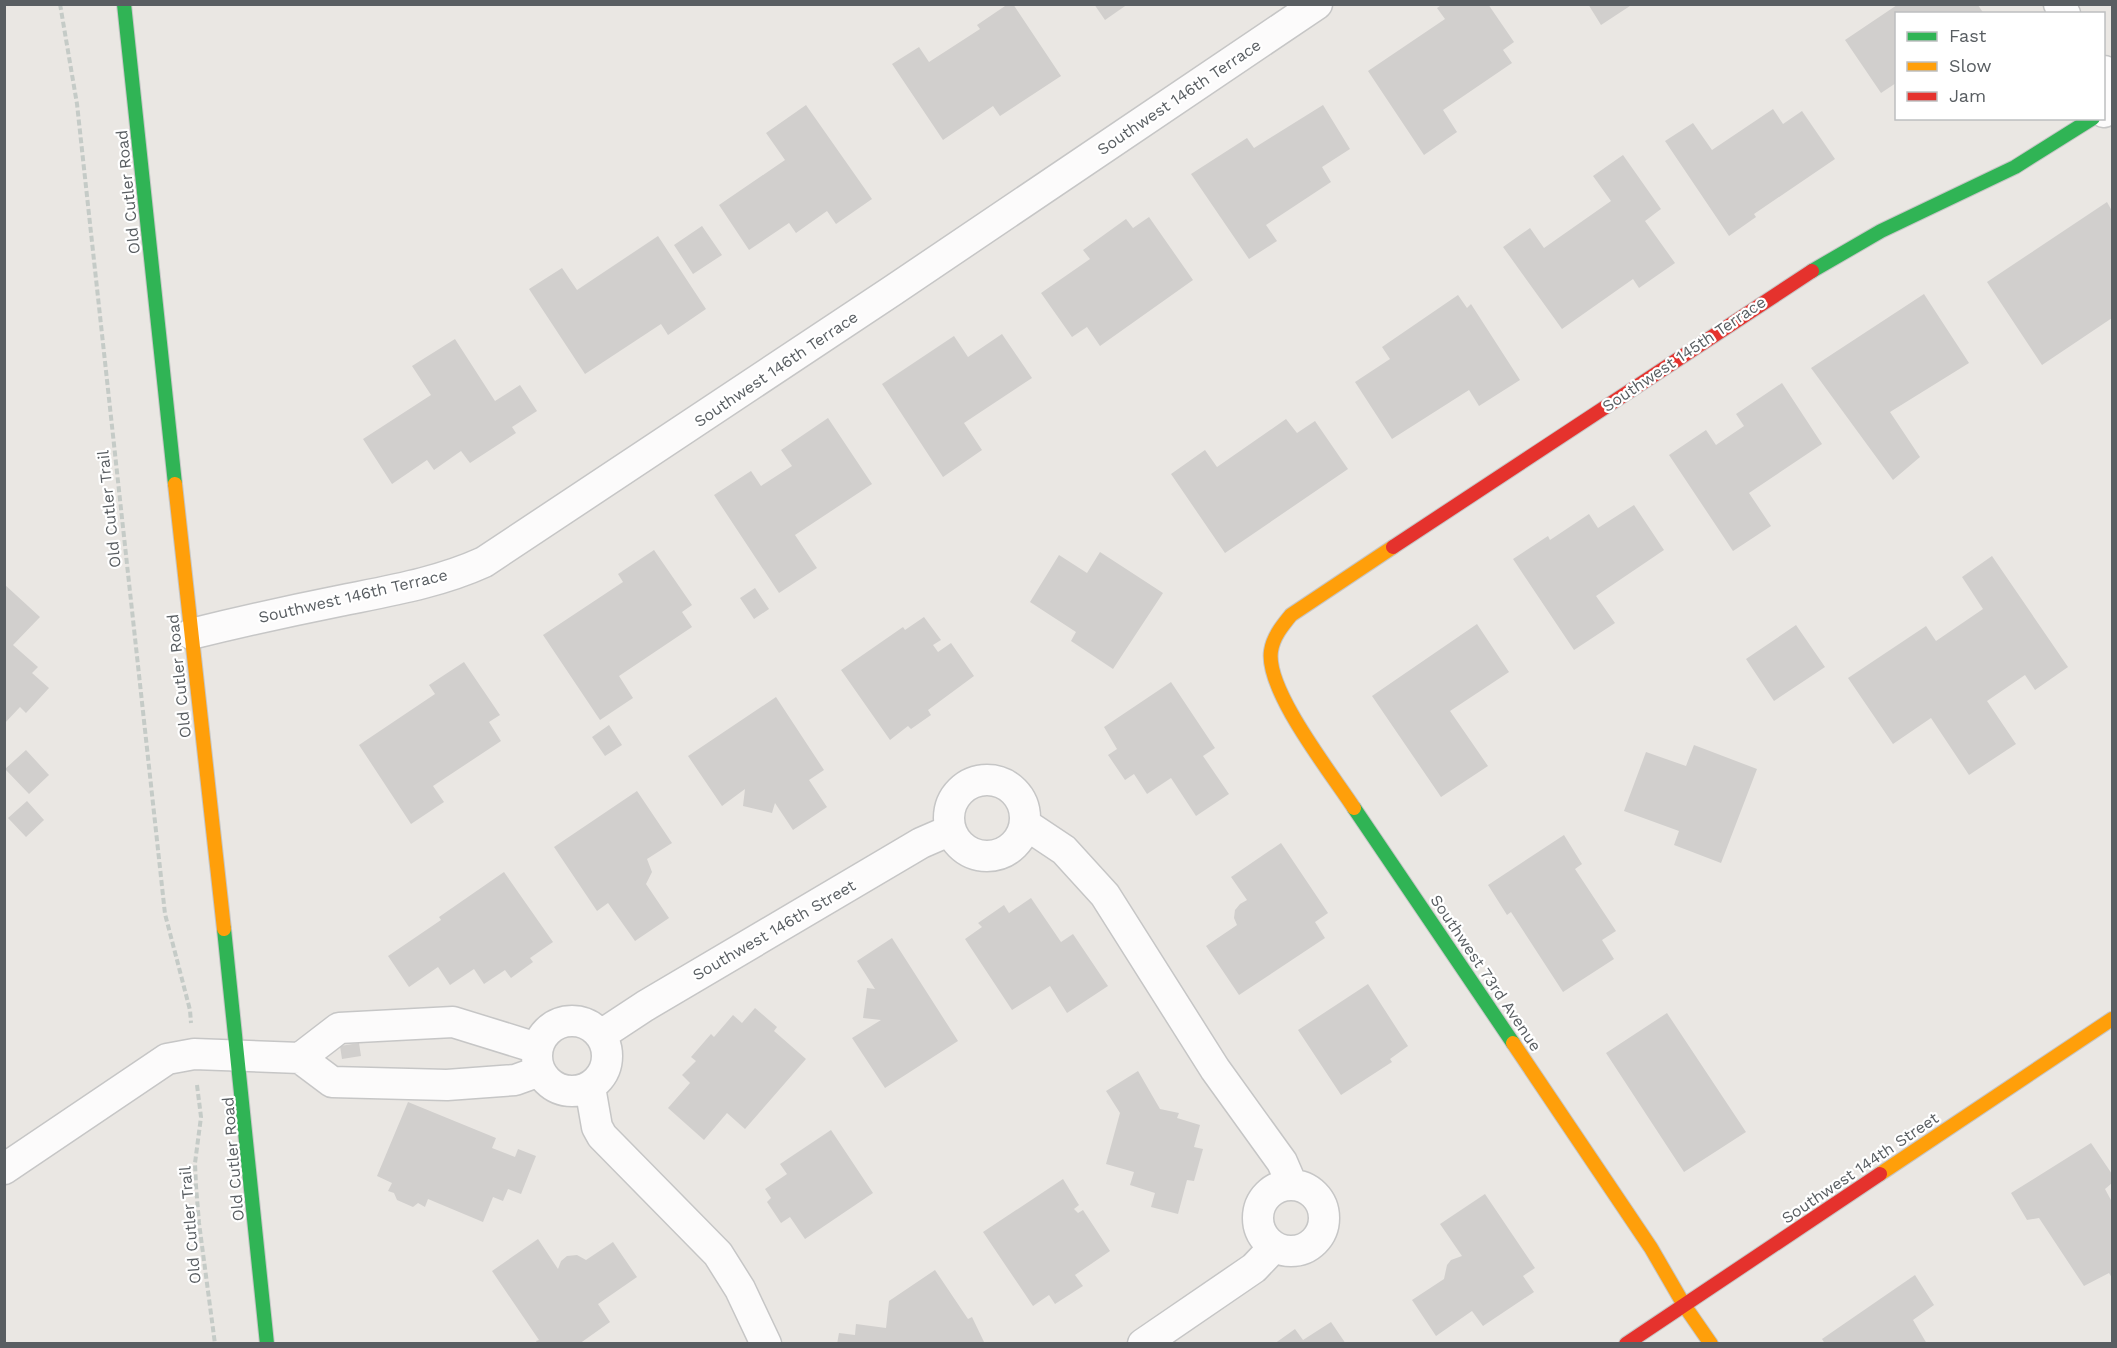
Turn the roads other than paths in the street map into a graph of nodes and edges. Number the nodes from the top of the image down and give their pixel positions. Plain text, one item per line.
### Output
1 (124, 4) edge
2 (1317, 4) edge
3 (2090, 120) edge
4 (1291, 615) joint
5 (191, 634) junction
6 (1025, 824) junction
7 (951, 830) junction
8 (2112, 1019) edge
9 (601, 1035) junction
10 (239, 1057) junction
11 (300, 1058) junction
12 (538, 1060) junction
13 (590, 1087) junction
14 (4, 1169) edge
15 (1292, 1185) junction
16 (1274, 1247) junction
17 (1684, 1305) junction
18 (267, 1344) edge
19 (766, 1344) edge
20 (1143, 1344) edge
21 (1626, 1344) edge
22 (1711, 1344) edge

1 - 5 street, Old Cutler Road
2 - 5 street, Southwest 146th Terrace
3 - 4 street, Southwest 145th Terrace
4 - 17 street, Southwest 73rd Avenue
5 - 10 street, Old Cutler Road
6 - 7 street
6 - 7 street
6 - 15 street
7 - 9 street, Southwest 146th Street
8 - 17 street, Southwest 144th Street
9 - 12 street
9 - 13 street
10 - 11 street
10 - 14 street
10 - 18 street, Old Cutler Road
11 - 12 street
11 - 12 street
12 - 13 street
13 - 19 street
15 - 16 street
15 - 16 street
16 - 20 street
17 - 21 street, Southwest 144th Street
17 - 22 street, Southwest 73rd Avenue

